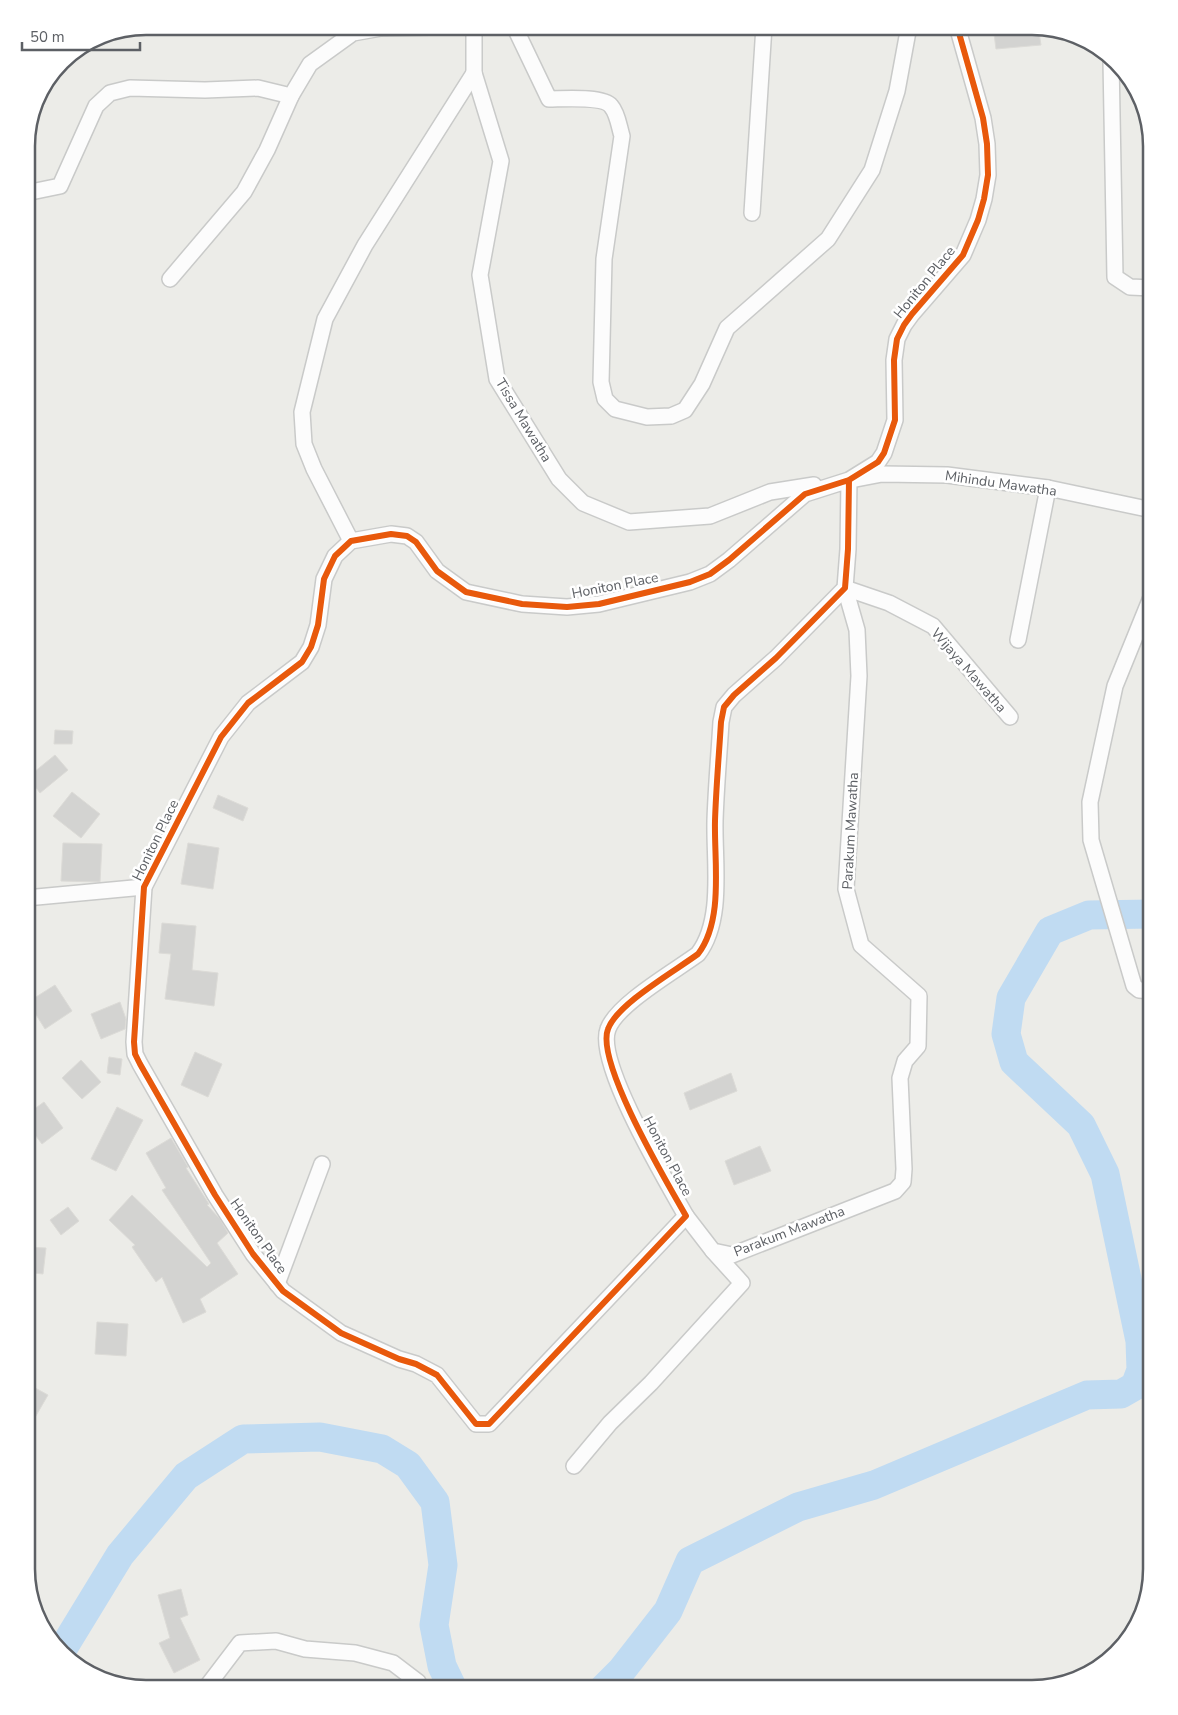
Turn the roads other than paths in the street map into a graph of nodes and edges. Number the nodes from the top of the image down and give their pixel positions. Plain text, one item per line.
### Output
1 (350, 35) edge
2 (475, 35) edge
3 (518, 35) edge
4 (763, 35) edge
5 (906, 35) edge
6 (960, 35) edge
7 (1111, 67) edge
8 (474, 73) junction
9 (291, 96) junction
10 (35, 192) edge
11 (752, 213) dead end
12 (170, 279) dead end
13 (1143, 288) edge
14 (849, 480) junction
15 (1048, 488) junction
16 (1143, 508) edge
17 (351, 541) junction
18 (845, 588) junction
19 (1143, 617) edge
20 (1018, 640) dead end
21 (1010, 717) dead end
22 (144, 887) junction
23 (35, 897) edge
24 (1143, 990) edge
25 (322, 1164) dead end
26 (686, 1216) junction
27 (713, 1251) junction
28 (277, 1284) junction
29 (574, 1466) dead end
30 (211, 1680) edge
31 (415, 1680) edge

1 - 9 street
2 - 8 street, Tissa Mawatha
3 - 5 street
4 - 11 street
6 - 14 street, Honiton Place
7 - 13 street
8 - 14 street, Tissa Mawatha
8 - 17 street
9 - 10 street
9 - 12 street
14 - 15 street, Mihindu Mawatha
14 - 17 street, Honiton Place
14 - 18 street
15 - 16 street, Mihindu Mawatha
15 - 20 street
17 - 22 street, Honiton Place
18 - 21 street, Wijaya Mawatha
18 - 26 street, Honiton Place
18 - 27 street, Parakum Mawatha
19 - 24 street
22 - 23 street
22 - 28 street, Honiton Place
25 - 28 street
26 - 27 street, Parakum Mawatha
26 - 28 street, Honiton Place
27 - 29 street
30 - 31 street

